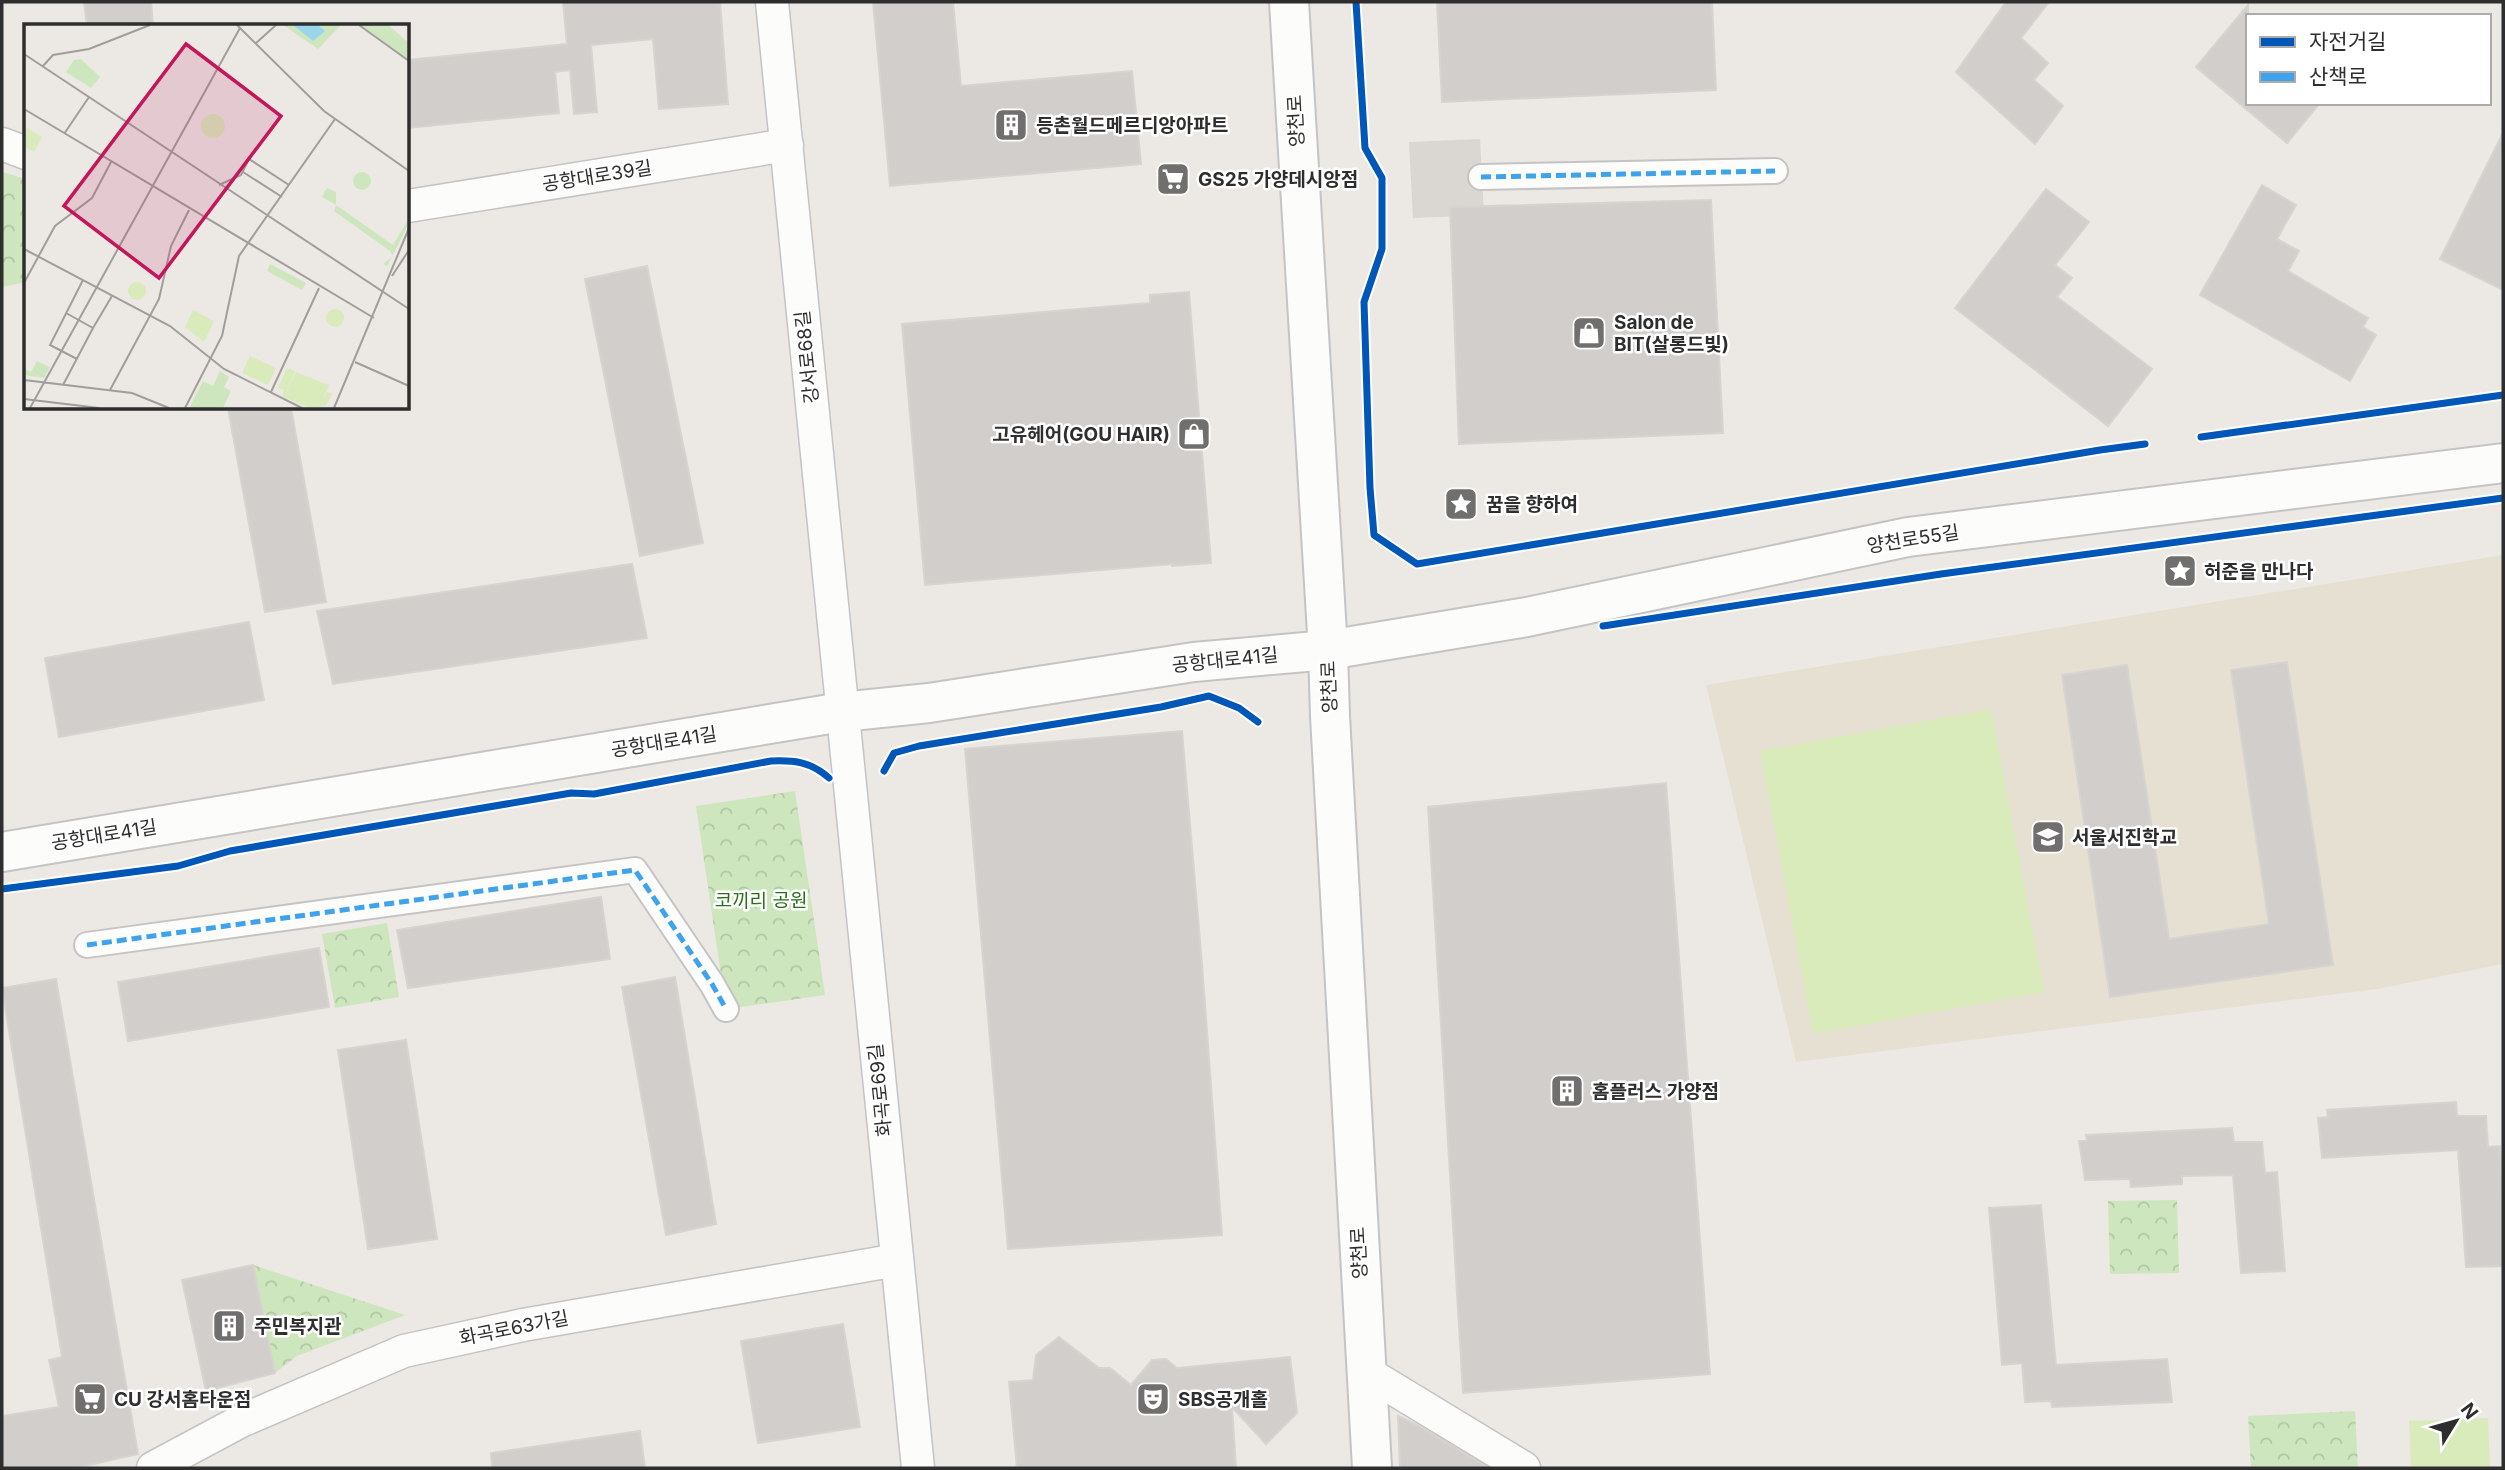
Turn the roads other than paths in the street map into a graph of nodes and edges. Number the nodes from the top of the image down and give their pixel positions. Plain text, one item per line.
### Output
1 (772, 2) edge
2 (1289, 2) edge
3 (2, 144) edge
4 (787, 145) junction
5 (24, 152) edge
6 (1775, 171) dead end
7 (1481, 177) dead end
8 (410, 206) edge
9 (2503, 463) edge
10 (1328, 649) junction
11 (842, 712) junction
12 (2, 852) edge
13 (87, 945) dead end
14 (726, 1009) dead end
15 (897, 1260) junction
16 (1366, 1372) junction
17 (153, 1468) edge
18 (918, 1468) edge
19 (1372, 1468) edge
20 (1524, 1468) edge

1 - 4 street, 강서로68길
2 - 10 street, 양천로
3 - 5 street
4 - 8 street, 공항대로39길
4 - 11 street, 강서로68길
6 - 7 street
9 - 10 street, 양천로55길
10 - 11 street, 공항대로41길
10 - 16 street, 양천로
11 - 12 street, 공항대로41길
11 - 15 street, 화곡로69길
13 - 14 street
15 - 17 street, 화곡로63가길
15 - 18 street, 화곡로69길
16 - 19 street, 양천로
16 - 20 street

